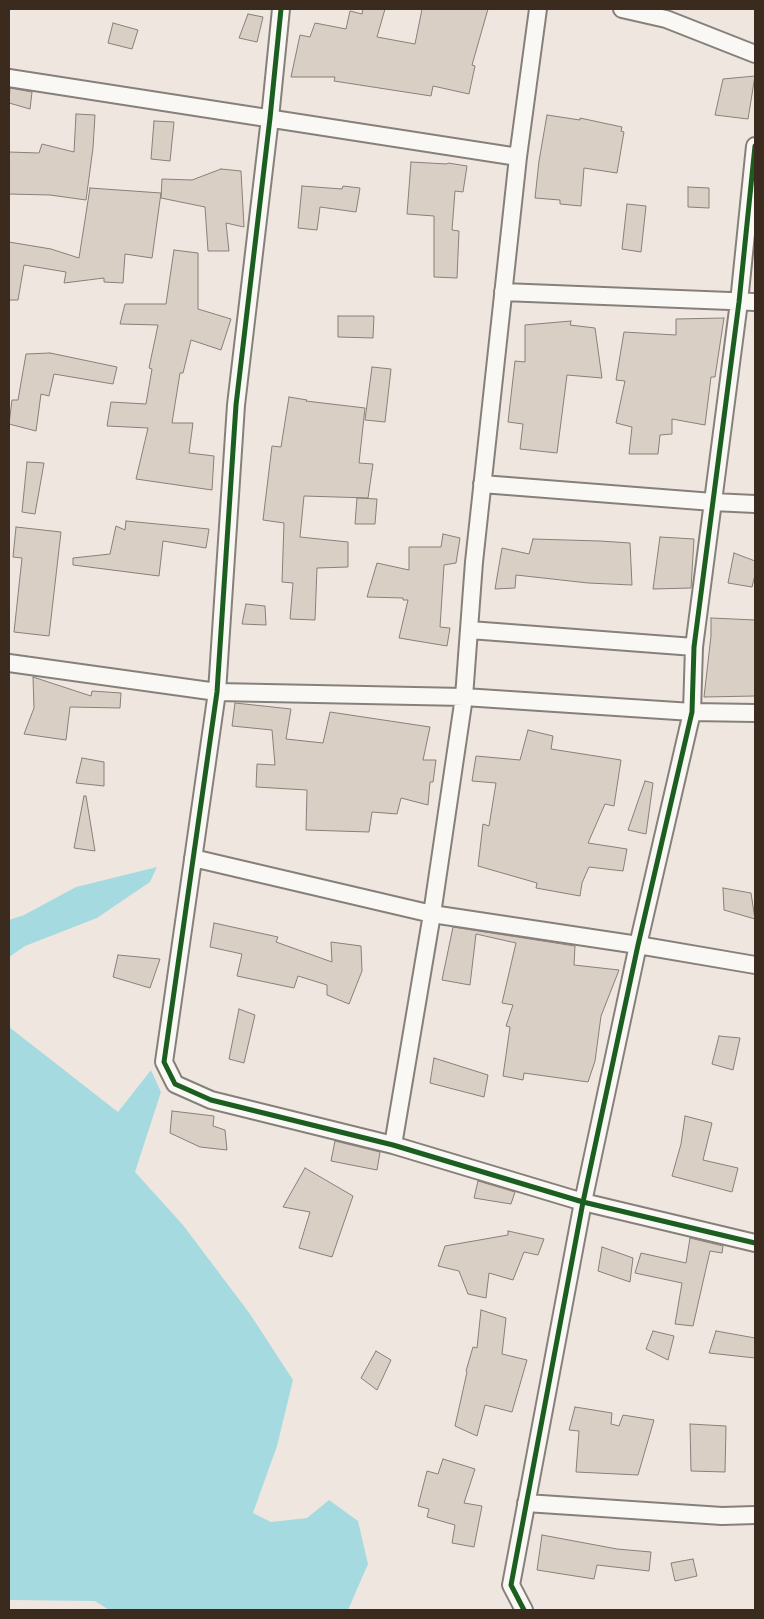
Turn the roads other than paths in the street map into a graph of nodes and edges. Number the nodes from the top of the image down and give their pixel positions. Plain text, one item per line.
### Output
1 (281, 9) edge
2 (538, 9) edge
3 (622, 9) edge
4 (666, 14) edge
5 (755, 54) edge
6 (9, 78) edge
7 (270, 118) junction
8 (755, 146) edge
9 (518, 157) junction
10 (503, 292) junction
11 (738, 302) junction
12 (755, 302) edge
13 (482, 484) junction
14 (713, 502) junction
15 (755, 504) edge
16 (470, 630) junction
17 (694, 647) junction
18 (9, 663) edge
19 (217, 692) junction
20 (464, 698) junction
21 (692, 712) junction
22 (755, 713) edge
23 (193, 858) junction
24 (432, 914) junction
25 (638, 945) junction
26 (755, 965) edge
27 (393, 1145) junction
28 (583, 1202) junction
29 (755, 1243) edge
30 (526, 1503) junction
31 (755, 1515) edge
32 (524, 1610) edge

1 - 7 street
2 - 9 street
3 - 4 street
4 - 5 street
6 - 7 street
7 - 9 street
7 - 19 street
8 - 11 street
9 - 10 street
10 - 11 street
10 - 13 street
11 - 12 street
11 - 14 street
13 - 14 street
13 - 16 street
14 - 15 street
14 - 17 street
16 - 17 street
16 - 20 street
17 - 21 street
18 - 19 street
19 - 20 street
19 - 23 street
20 - 21 street
20 - 24 street
21 - 22 street
21 - 25 street
23 - 24 street
23 - 27 street
24 - 25 street
24 - 27 street
25 - 26 street
25 - 28 street
27 - 28 street
28 - 29 street
28 - 30 street
30 - 31 street
30 - 32 street

